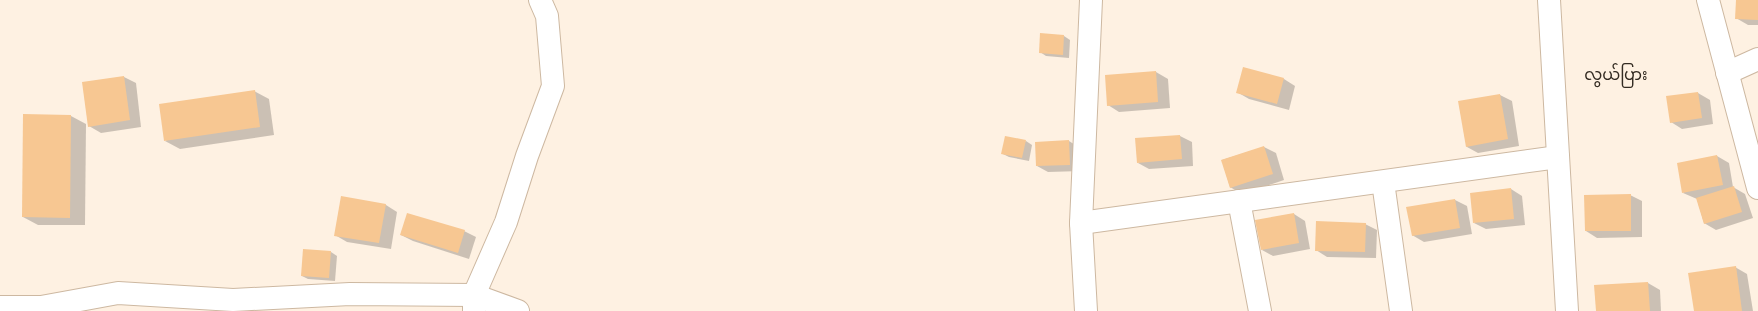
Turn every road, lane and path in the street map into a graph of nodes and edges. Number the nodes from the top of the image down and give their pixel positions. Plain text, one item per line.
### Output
1 (540, 0) edge
2 (1091, 0) edge
3 (1549, 0) edge
4 (1708, 0) edge
5 (1758, 59) edge
6 (1727, 73) junction
7 (1558, 157) junction
8 (1383, 182) junction
9 (1758, 188) edge
10 (1239, 201) junction
11 (1081, 223) junction
12 (113, 302) edge
13 (474, 303) edge
14 (234, 305) edge
15 (0, 307) edge
16 (518, 311) edge
17 (1086, 311) edge
18 (1260, 311) edge
19 (1401, 311) edge
20 (1567, 311) edge

1 - 13 street
2 - 11 street
3 - 7 street
4 - 6 street
5 - 6 street
6 - 9 street
7 - 8 street
7 - 20 street
8 - 10 street
8 - 19 street
10 - 11 street
10 - 18 street
11 - 17 street
12 - 14 street
12 - 15 street
13 - 14 street
13 - 16 street

